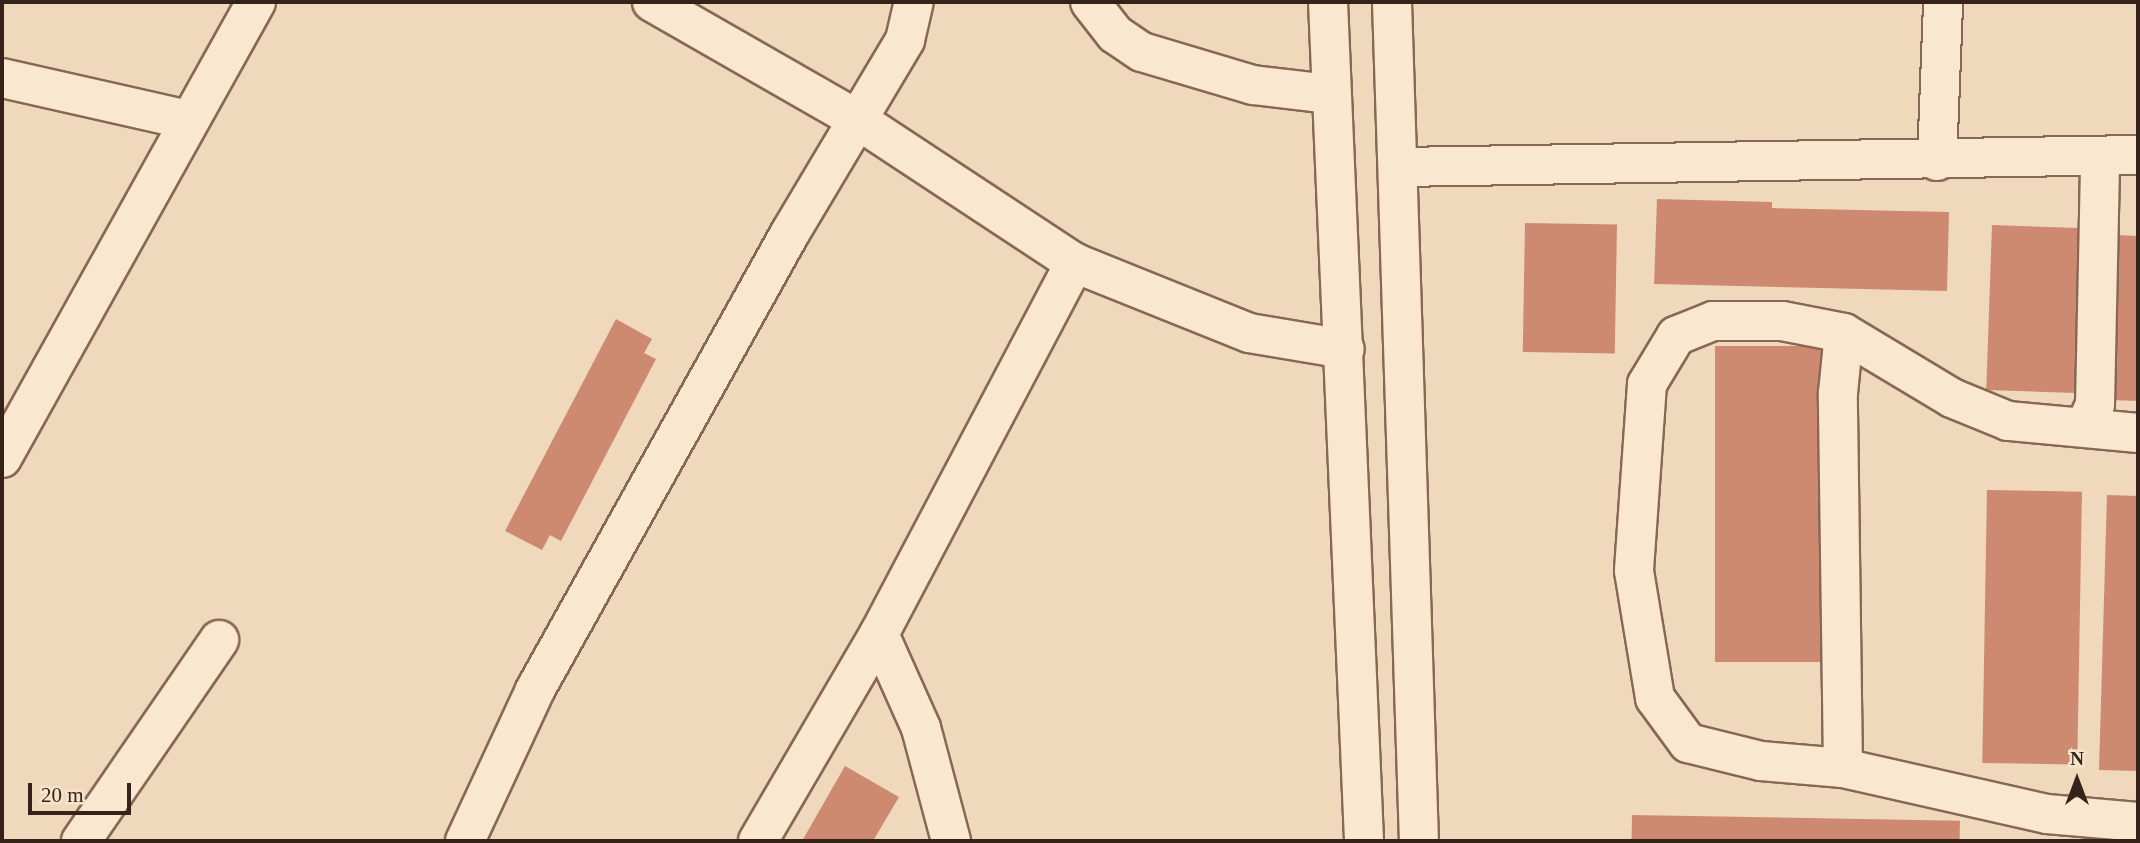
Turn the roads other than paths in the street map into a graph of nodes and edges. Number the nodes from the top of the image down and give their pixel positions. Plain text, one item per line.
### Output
1 (256, 2) edge
2 (652, 2) edge
3 (914, 2) edge
4 (1090, 2) edge
5 (1328, 2) edge
6 (1392, 2) edge
7 (1943, 2) edge
8 (2, 78) edge
9 (1331, 94) junction
10 (189, 120) junction
11 (858, 120) junction
12 (2138, 155) edge
13 (2100, 156) junction
14 (1937, 161) junction
15 (1399, 167) junction
16 (1075, 263) junction
17 (1844, 333) junction
18 (1345, 349) junction
19 (12, 420) edge
20 (2085, 427) junction
21 (2138, 433) edge
22 (2, 458) edge
23 (879, 634) junction
24 (219, 640) dead end
25 (1843, 768) junction
26 (2138, 822) edge
27 (81, 841) edge
28 (465, 841) edge
29 (758, 841) edge
30 (951, 841) edge
31 (1364, 841) edge
32 (1419, 841) edge

1 - 10 street
2 - 11 street
3 - 11 street
4 - 9 street
5 - 9 street
6 - 15 street
7 - 14 street
8 - 10 street
9 - 18 street
10 - 19 street
11 - 16 street
11 - 28 street
12 - 13 street
13 - 14 street
13 - 20 street
14 - 15 street
15 - 32 street
16 - 18 street
16 - 23 street
17 - 20 street
17 - 25 street
17 - 25 street
18 - 31 street
19 - 22 street
20 - 21 street
23 - 29 street
23 - 30 street
24 - 27 street
25 - 26 street

